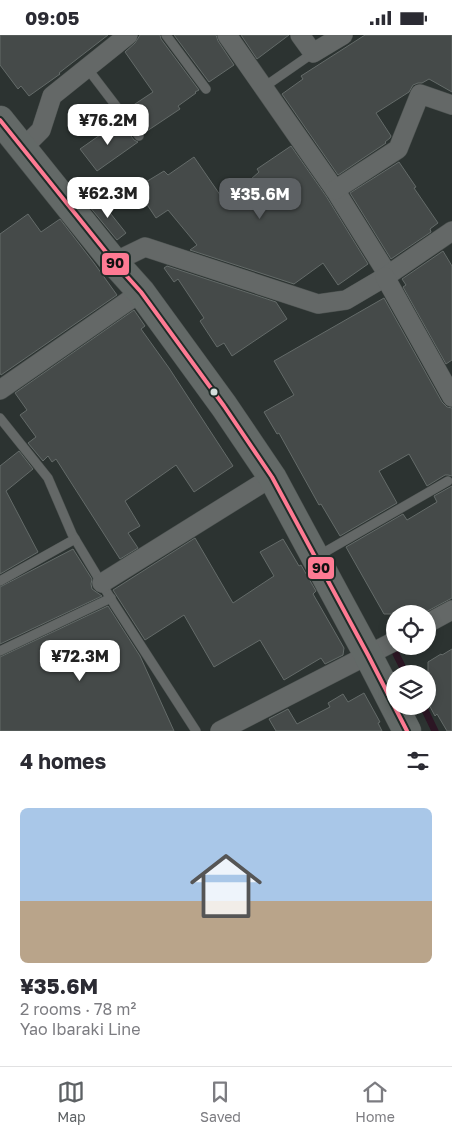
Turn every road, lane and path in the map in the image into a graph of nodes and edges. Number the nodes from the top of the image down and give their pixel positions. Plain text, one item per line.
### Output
1 (128, 35) edge
2 (166, 35) edge
3 (227, 35) edge
4 (300, 35) edge
5 (343, 35) edge
6 (313, 53) junction
7 (87, 68) junction
8 (264, 87) junction
9 (206, 89) dead end
10 (452, 105) edge
11 (0, 120) edge
12 (139, 136) dead end
13 (23, 149) junction
14 (335, 190) junction
15 (452, 231) edge
16 (114, 261) junction
17 (387, 276) junction
18 (141, 292) junction
19 (0, 391) edge
20 (452, 397) edge
21 (0, 418) edge
22 (272, 477) junction
23 (448, 481) dead end
24 (75, 539) junction
25 (316, 558) junction
26 (0, 581) edge
27 (107, 591) junction
28 (452, 610) edge
29 (436, 619) edge
30 (386, 646) edge
31 (0, 651) edge
32 (368, 655) junction
33 (196, 731) edge
34 (220, 731) edge
35 (407, 731) edge

1 - 7 street
2 - 9 lane
3 - 8 street
4 - 6 street
5 - 6 street
6 - 8 lane
7 - 12 lane
7 - 13 street
8 - 14 street
10 - 14 street
11 - 13 main road
13 - 16 main road
14 - 17 street
15 - 17 street
16 - 17 street
16 - 18 main road
17 - 20 street
18 - 19 street
18 - 22 main road
21 - 24 lane
22 - 25 main road
22 - 27 street
23 - 25 lane
24 - 26 lane
24 - 27 lane
25 - 32 main road
27 - 31 lane
27 - 33 lane
28 - 29 street
30 - 32 street
32 - 34 street
32 - 35 main road

